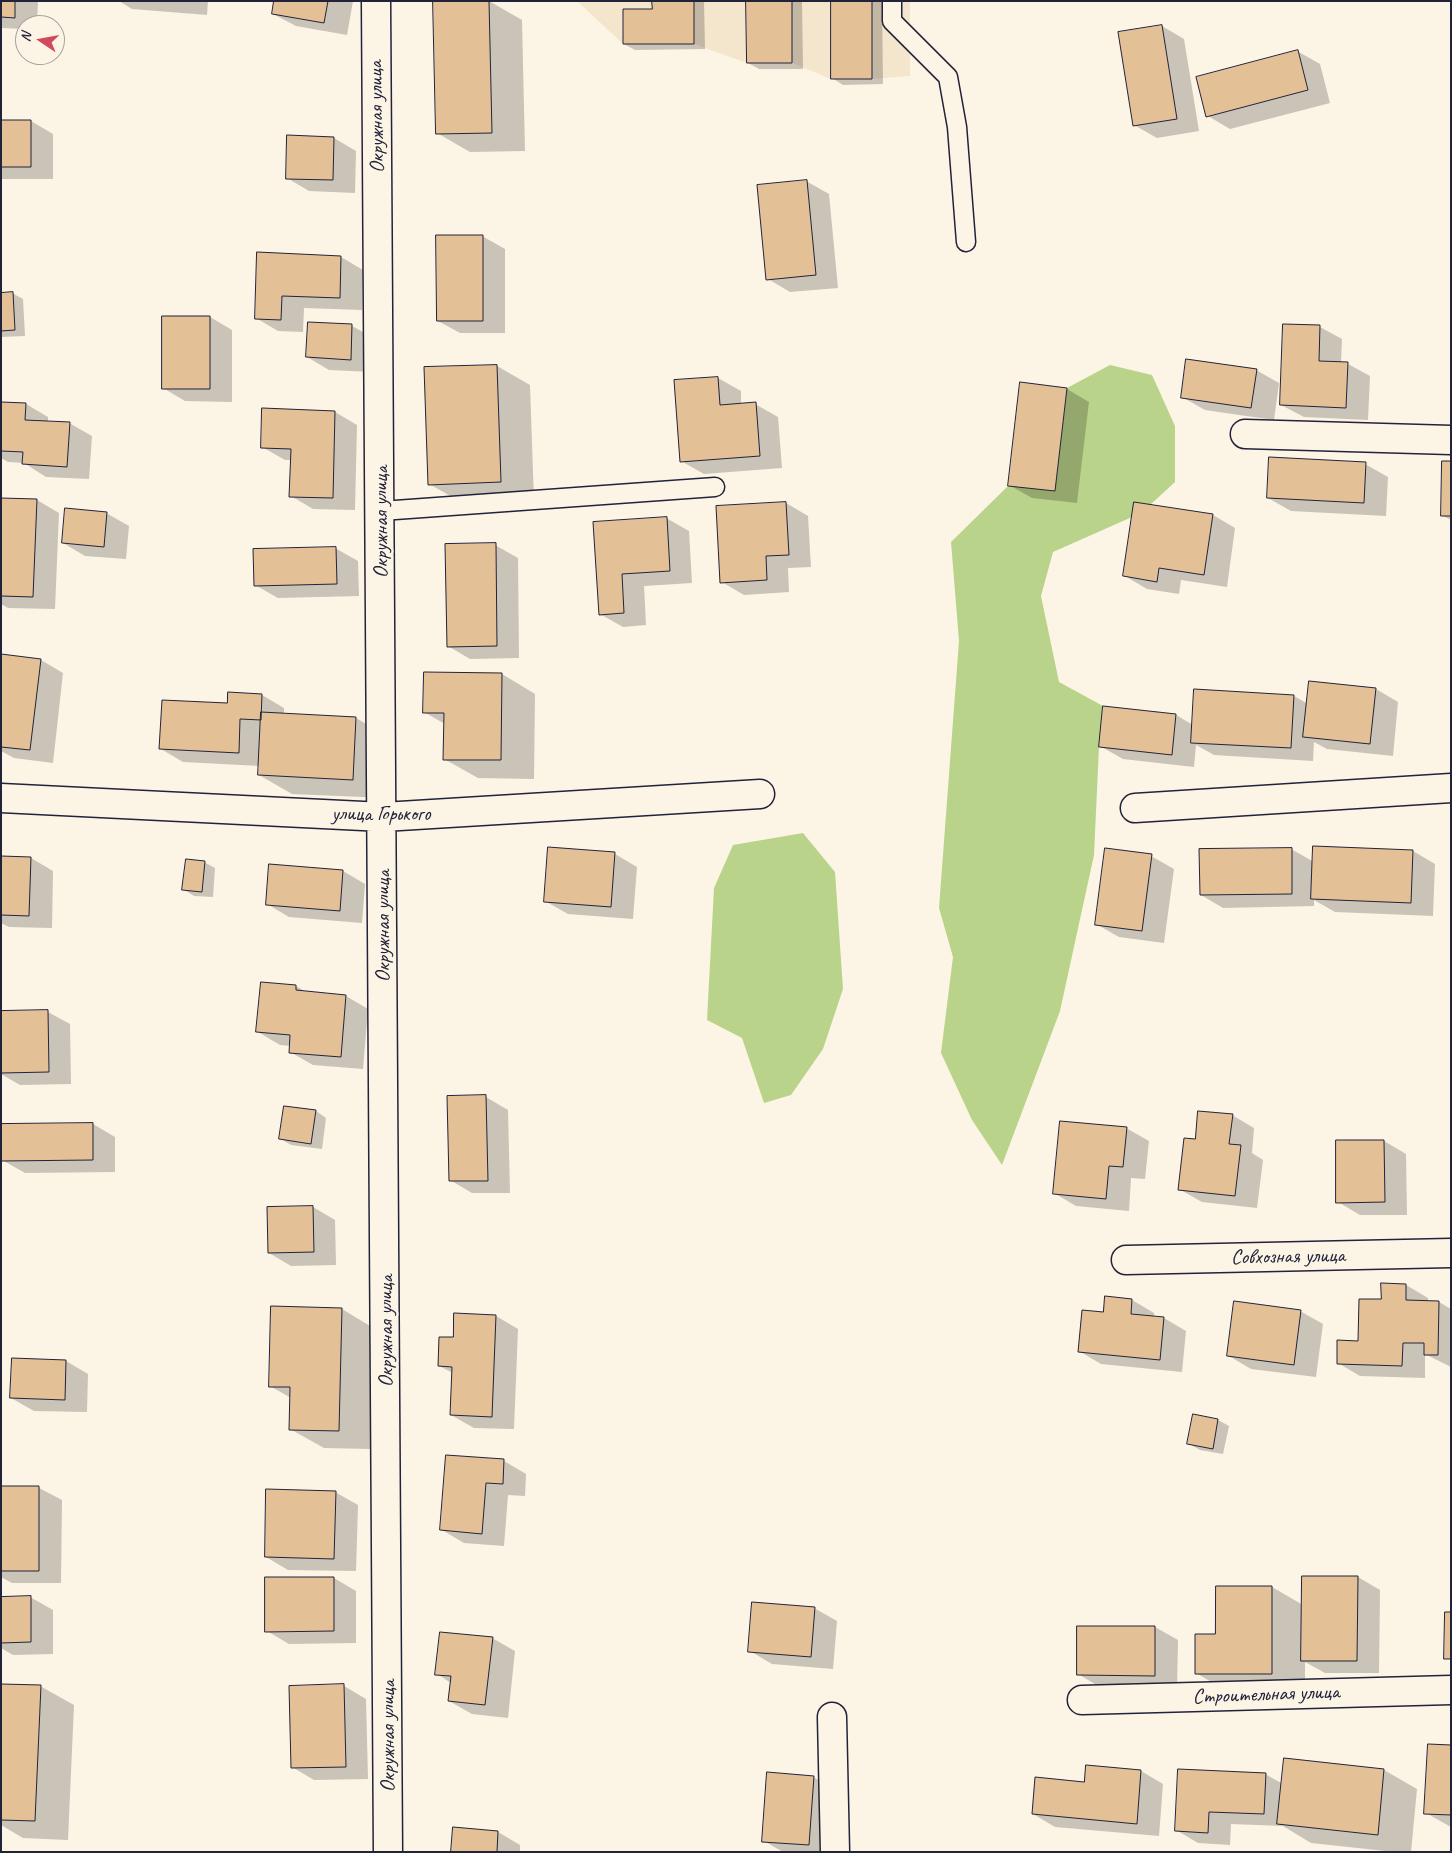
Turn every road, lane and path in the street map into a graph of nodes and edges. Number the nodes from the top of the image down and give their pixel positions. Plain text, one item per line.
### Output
1 (376, 1) edge
2 (892, 1) edge
3 (966, 242) dead end
4 (1245, 434) dead end
5 (1451, 440) edge
6 (715, 487) dead end
7 (380, 511) junction
8 (1451, 788) edge
9 (760, 794) dead end
10 (1, 798) edge
11 (1135, 808) dead end
12 (383, 817) junction
13 (1451, 1253) edge
14 (1126, 1260) dead end
15 (1451, 1690) edge
16 (1082, 1700) dead end
17 (832, 1717) dead end
18 (388, 1852) edge
19 (834, 1852) edge

1 - 7 street, Окружная улица
2 - 3 lane
4 - 5 street
6 - 7 lane
7 - 12 street, Окружная улица
8 - 11 street
9 - 12 street, улица Горького
10 - 12 street, улица Горького
12 - 18 street, Окружная улица
13 - 14 street, Совхозная улица
15 - 16 street, Строительная улица
17 - 19 street

